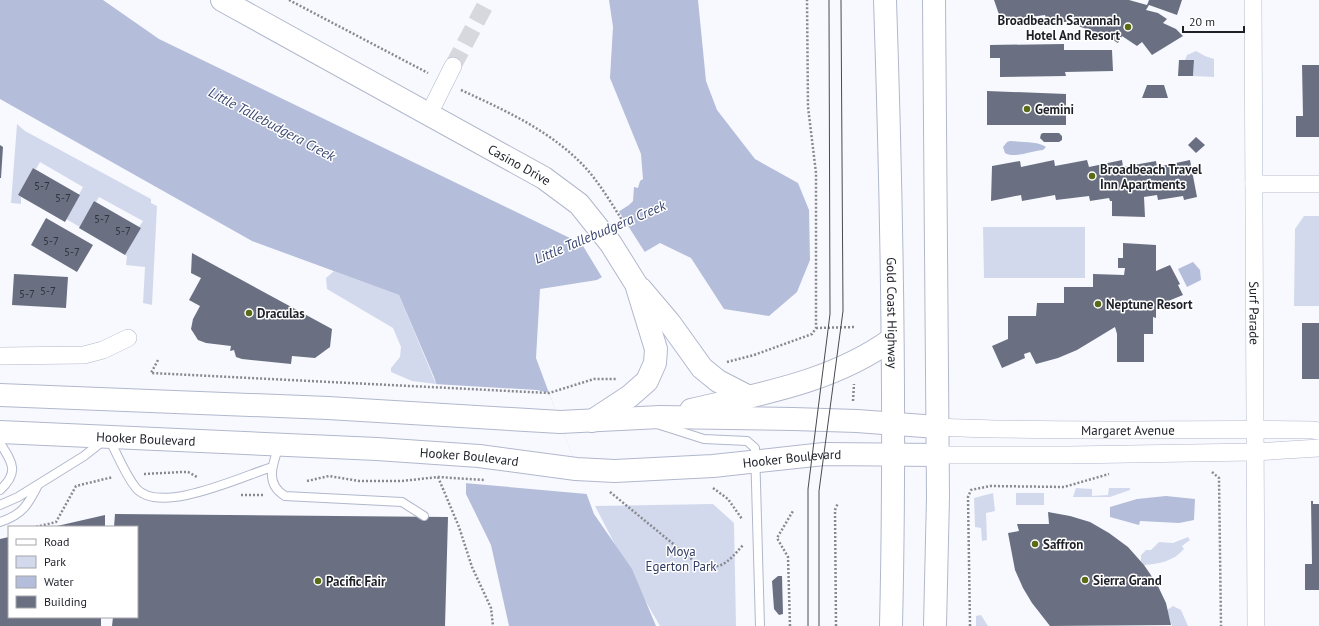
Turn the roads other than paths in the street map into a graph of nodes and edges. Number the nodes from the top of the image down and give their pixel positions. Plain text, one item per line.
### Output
1 (222, 0) edge
2 (885, 0) edge
3 (934, 0) edge
4 (1253, 0) edge
5 (453, 66) tunnel mouth
6 (429, 114) junction
7 (1254, 184) junction
8 (1319, 184) edge
9 (635, 281) junction
10 (128, 338) dead end
11 (892, 339) junction
12 (0, 356) edge
13 (0, 395) edge
14 (749, 397) junction
15 (651, 418) junction
16 (592, 421) junction
17 (892, 423) junction
18 (937, 427) junction
19 (1254, 429) junction
20 (1319, 431) edge
21 (0, 432) edge
22 (108, 437) junction
23 (0, 443) edge
24 (280, 444) junction
25 (1319, 448) edge
26 (1254, 452) junction
27 (892, 454) junction
28 (938, 454) junction
29 (757, 462) junction
30 (272, 467) junction
31 (38, 484) junction
32 (0, 490) edge
33 (0, 505) edge
34 (424, 516) dead end
35 (0, 522) edge
36 (760, 626) edge
37 (891, 626) edge
38 (935, 626) edge
39 (1256, 626) edge

1 - 6 main road, Casino Drive
2 - 11 main road, Gold Coast Highway
3 - 18 main road
4 - 7 street, Surf Parade
5 - 6 street
6 - 9 main road, Casino Drive
7 - 8 street
7 - 19 street, Surf Parade
9 - 14 main road
9 - 16 main road, Casino Drive
10 - 12 street
11 - 14 main road
11 - 17 main road, Gold Coast Highway
13 - 16 main road
14 - 15 main road
15 - 16 main road
15 - 17 main road
15 - 29 lane
17 - 18 main road
17 - 27 main road, Gold Coast Highway
18 - 19 street, Margaret Avenue
18 - 28 main road
19 - 20 street, Margaret Avenue
19 - 26 street, Surf Parade
21 - 22 main road, Hooker Boulevard
22 - 24 main road, Hooker Boulevard
22 - 30 lane
22 - 31 lane
23 - 32 lane
24 - 29 main road, Hooker Boulevard
24 - 30 lane
25 - 26 street, Margaret Avenue
26 - 28 street, Margaret Avenue
26 - 39 street, Surf Parade
27 - 28 main road, Hooker Boulevard
27 - 29 main road, Hooker Boulevard
27 - 37 main road, Gold Coast Highway
28 - 38 main road
29 - 36 lane
30 - 34 lane
31 - 33 lane
31 - 35 lane

